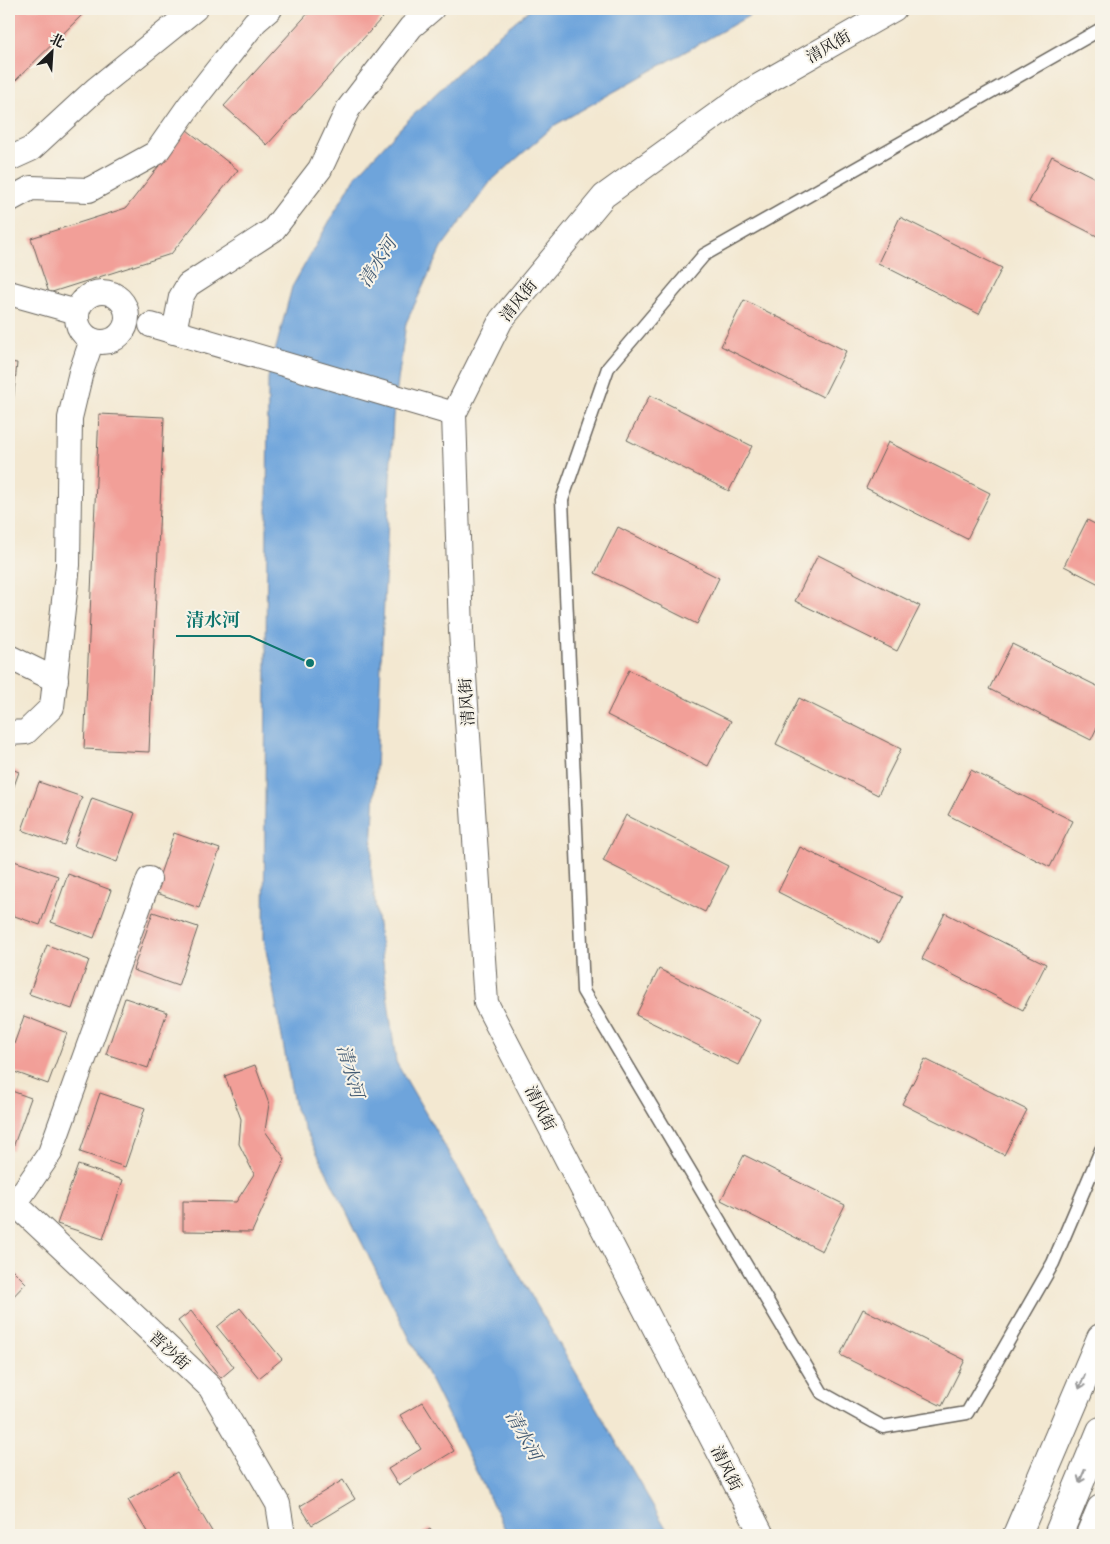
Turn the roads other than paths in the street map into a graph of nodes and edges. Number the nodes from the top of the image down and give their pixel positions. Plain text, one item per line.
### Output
1 (195, 9) edge
2 (270, 9) edge
3 (432, 9) edge
4 (894, 9) edge
5 (1101, 29) edge
6 (9, 159) edge
7 (9, 200) edge
8 (9, 294) edge
9 (125, 308) junction
10 (77, 312) junction
11 (151, 326) junction
12 (122, 332) junction
13 (174, 332) junction
14 (92, 340) junction
15 (454, 414) junction
16 (9, 656) edge
17 (56, 680) junction
18 (9, 733) edge
19 (149, 879) dead end
20 (1101, 1150) edge
21 (12, 1201) edge
22 (1101, 1338) edge
23 (1101, 1431) edge
24 (1101, 1509) edge
25 (283, 1535) edge
26 (762, 1535) edge
27 (1017, 1535) edge
28 (1058, 1535) edge
29 (1090, 1535) edge

1 - 6 street
2 - 7 street
3 - 13 street
4 - 15 street, 清风街
5 - 20 lane
8 - 10 street
9 - 10 street
9 - 11 street
9 - 12 street
10 - 14 street
11 - 12 street
11 - 13 street
12 - 14 street
13 - 15 street
14 - 17 street
15 - 26 street, 清风街
16 - 17 street
17 - 18 street
19 - 21 street
21 - 25 street, 晋沙街
22 -> 27 main road
23 -> 28 main road
24 - 29 main road

